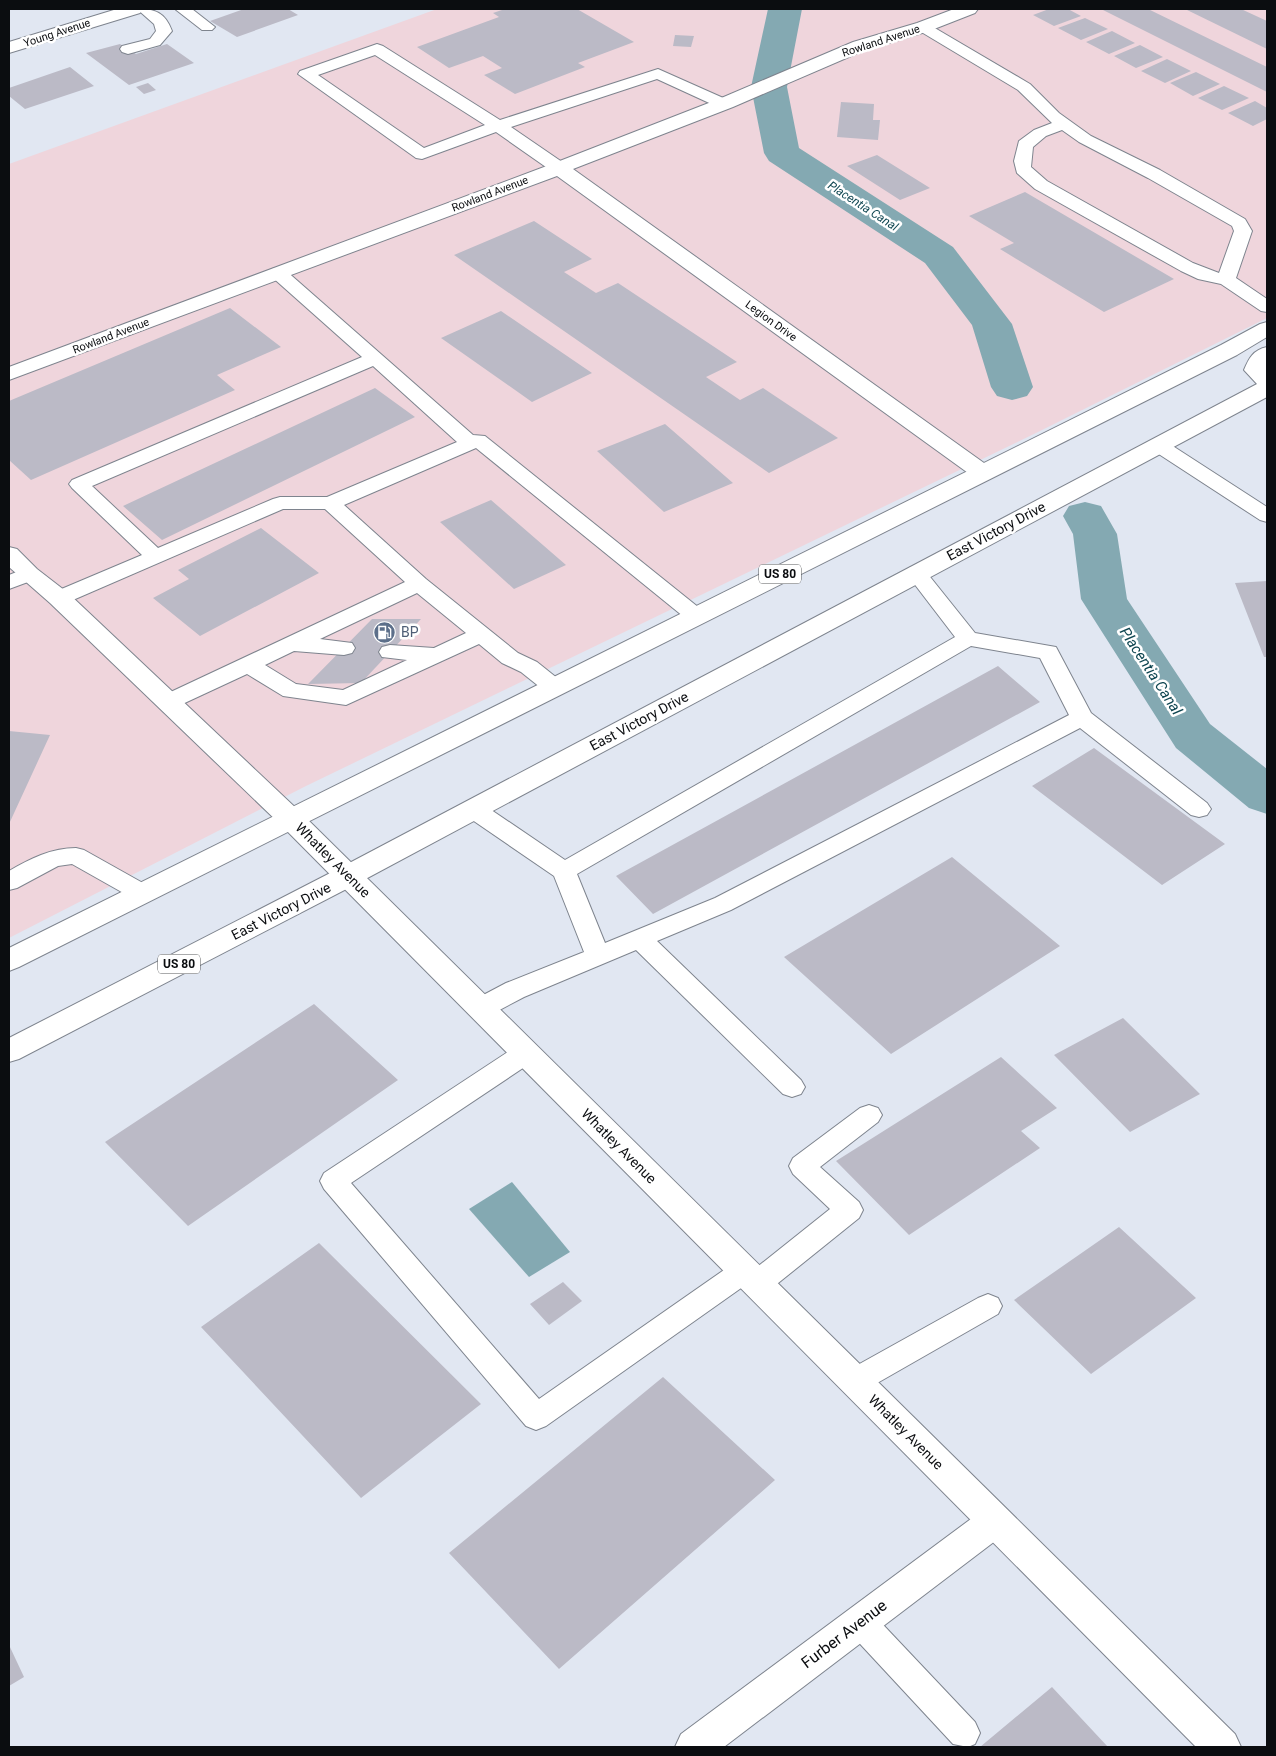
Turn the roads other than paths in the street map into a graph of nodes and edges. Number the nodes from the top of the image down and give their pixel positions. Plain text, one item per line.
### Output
1 (134, 9) edge
2 (144, 9) edge
3 (182, 9) edge
4 (968, 9) edge
5 (207, 27) dead end
6 (923, 27) junction
7 (9, 48) edge
8 (128, 49) dead end
9 (725, 104) junction
10 (1062, 124) junction
11 (498, 126) junction
12 (559, 168) junction
13 (278, 274) junction
14 (1227, 280) junction
15 (1267, 307) edge
16 (1267, 328) edge
17 (1267, 354) edge
18 (374, 358) junction
19 (9, 374) edge
20 (1267, 382) edge
21 (1267, 388) edge
22 (470, 444) junction
23 (1158, 445) junction
24 (983, 473) junction
25 (330, 503) junction
26 (1267, 516) edge
27 (9, 554) edge
28 (155, 556) junction
29 (916, 574) junction
30 (19, 578) edge
31 (419, 584) junction
32 (58, 598) junction
33 (696, 616) junction
34 (481, 634) junction
35 (968, 639) junction
36 (292, 644) junction
37 (344, 648) dead end
38 (390, 652) dead end
39 (435, 656) junction
40 (247, 664) junction
41 (554, 687) junction
42 (168, 702) junction
43 (1082, 718) junction
44 (473, 809) junction
45 (1199, 809) dead end
46 (290, 818) junction
47 (564, 871) junction
48 (348, 876) junction
49 (9, 882) edge
50 (142, 893) junction
51 (639, 938) junction
52 (598, 957) junction
53 (9, 960) edge
54 (481, 1008) junction
55 (9, 1052) edge
56 (526, 1053) junction
57 (792, 1087) dead end
58 (869, 1115) dead end
59 (751, 1278) junction
60 (988, 1306) dead end
61 (855, 1381) junction
62 (995, 1521) junction
63 (860, 1622) junction
64 (964, 1733) dead end
65 (694, 1747) edge
66 (1222, 1747) edge

1 - 7 street, Young Avenue
2 - 8 lane
3 - 5 lane
4 - 6 street, Rowland Avenue
6 - 9 street, Rowland Avenue
6 - 10 lane
9 - 11 lane
9 - 12 street, Rowland Avenue
10 - 14 lane
10 - 14 lane
11 - 11 lane
11 - 12 lane
12 - 13 street, Rowland Avenue
12 - 24 street, Legion Drive
13 - 18 lane
13 - 19 street, Rowland Avenue
14 - 15 lane
16 - 24 street, US 80
17 - 20 street
18 - 22 lane
18 - 28 lane
21 - 23 street, East Victory Drive / US 80
22 - 25 lane
22 - 33 lane
23 - 26 lane
23 - 29 street, East Victory Drive / US 80
24 - 33 street, US 80
25 - 28 lane
25 - 31 lane
27 - 30 street, Whatley Avenue
28 - 32 lane
29 - 35 lane
29 - 44 street, East Victory Drive / US 80
30 - 32 street, Whatley Avenue
31 - 34 lane
31 - 36 lane
32 - 42 street, Whatley Avenue
33 - 41 street, US 80
34 - 39 lane
34 - 41 lane
35 - 43 lane
35 - 47 lane
36 - 37 lane
36 - 40 lane
38 - 39 lane
39 - 40 lane
40 - 42 lane
41 - 46 street, US 80
42 - 46 street, Whatley Avenue
43 - 45 lane
43 - 51 lane
44 - 47 lane
44 - 48 street, East Victory Drive / US 80
46 - 48 street, Whatley Avenue
46 - 50 street, US 80
47 - 52 lane
48 - 54 street, Whatley Avenue
48 - 55 street, East Victory Drive / US 80
49 - 50 lane
50 - 53 street, US 80
51 - 52 lane
51 - 57 lane
52 - 54 lane
54 - 56 street, Whatley Avenue
56 - 59 street, Whatley Avenue
56 - 59 lane
58 - 59 lane
59 - 61 street, Whatley Avenue
60 - 61 lane
61 - 62 street, Whatley Avenue
62 - 63 street, Furber Avenue
62 - 66 street, Whatley Avenue
63 - 64 lane
63 - 65 street, Furber Avenue

